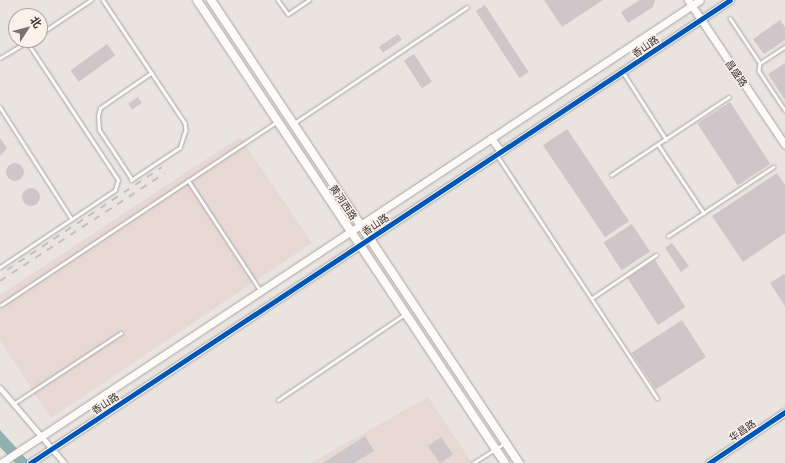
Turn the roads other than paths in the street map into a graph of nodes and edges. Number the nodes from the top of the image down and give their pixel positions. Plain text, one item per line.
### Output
1 (91, 0) edge
2 (102, 0) edge
3 (197, 0) edge
4 (210, 0) edge
5 (278, 0) edge
6 (309, 0) edge
7 (700, 0) edge
8 (730, 0) edge
9 (690, 3) edge
10 (467, 7) dead end
11 (730, 18) dead end
12 (701, 19) junction
13 (48, 29) edge
14 (785, 47) edge
15 (15, 48) edge
16 (31, 48) edge
17 (0, 58) edge
18 (760, 63) junction
19 (623, 71) junction
20 (151, 73) junction
21 (729, 97) dead end
22 (0, 107) edge
23 (785, 110) edge
24 (277, 121) junction
25 (293, 124) junction
26 (492, 138) junction
27 (666, 139) junction
28 (658, 144) junction
29 (785, 146) edge
30 (499, 153) junction
31 (773, 167) dead end
32 (611, 175) dead end
33 (188, 180) junction
34 (704, 213) junction
35 (72, 218) junction
36 (360, 225) junction
37 (351, 232) junction
38 (668, 236) dead end
39 (369, 239) junction
40 (360, 245) junction
41 (656, 255) dead end
42 (0, 267) edge
43 (261, 291) junction
44 (592, 298) junction
45 (1, 304) dead end
46 (406, 314) junction
47 (121, 333) dead end
48 (0, 388) edge
49 (657, 398) dead end
50 (278, 400) dead end
51 (14, 404) junction
52 (785, 412) edge
53 (41, 436) junction
54 (506, 443) junction
55 (52, 449) junction
56 (496, 449) junction
57 (1, 463) edge
58 (30, 463) edge
59 (64, 463) edge
60 (473, 463) edge
61 (506, 463) edge
62 (519, 463) edge
63 (709, 463) edge

1 - 13 lane
2 - 20 lane
3 - 24 main road, 黄河西路
4 - 25 main road, 黄河西路
5 - 6 lane
7 - 9 street, 香山路
8 - 12 street, 香山路
9 - 12 street, 昌盛路
9 - 26 street, 香山路
10 - 25 lane
11 - 18 lane
12 - 19 street, 香山路
12 - 29 street, 昌盛路
14 - 18 lane
15 - 17 lane
16 - 35 lane
18 - 23 lane
19 - 27 lane
19 - 30 street, 香山路
20 - 20 lane
21 - 27 lane
22 - 35 lane
24 - 33 lane
24 - 37 main road, 黄河西路
25 - 36 main road, 黄河西路
26 - 30 street
26 - 36 street, 香山路
27 - 28 lane
28 - 32 lane
28 - 34 lane
30 - 39 street, 香山路
30 - 44 lane
31 - 34 lane
33 - 43 lane
33 - 45 lane
34 - 38 lane
35 - 42 lane
36 - 37 street, 香山路
36 - 39 main road, 黄河西路
37 - 40 main road, 黄河西路
37 - 43 street, 香山路
39 - 40 street, 香山路
39 - 54 main road, 黄河西路
40 - 46 main road, 黄河西路
40 - 55 street, 香山路
41 - 44 lane
43 - 53 street, 香山路
44 - 49 lane
46 - 50 lane
46 - 56 main road, 黄河西路
47 - 51 lane
48 - 51 street
51 - 53 street
52 - 63 street, 华昌路
53 - 55 street
53 - 57 street, 香山路
54 - 56 lane
54 - 62 main road, 黄河西路
55 - 58 street, 香山路
55 - 59 street
56 - 60 lane
56 - 61 main road, 黄河西路

